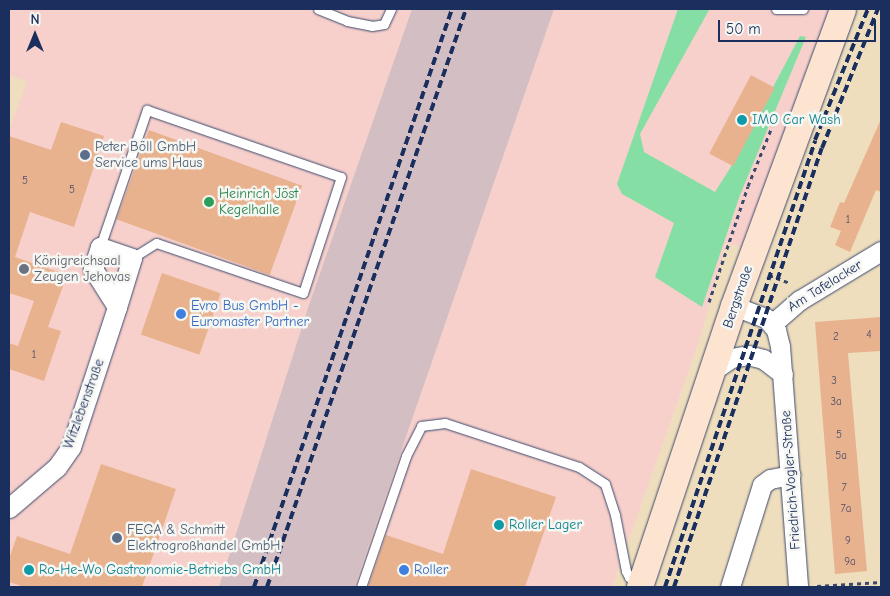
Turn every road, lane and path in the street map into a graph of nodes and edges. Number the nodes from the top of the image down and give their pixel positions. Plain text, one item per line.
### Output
1 (318, 9) edge
2 (391, 9) edge
3 (776, 9) edge
4 (804, 9) edge
5 (842, 9) edge
6 (100, 247) junction
7 (881, 251) edge
8 (132, 258) junction
9 (734, 306) junction
10 (117, 307) junction
11 (772, 324) junction
12 (712, 371) junction
13 (783, 374) junction
14 (791, 475) junction
15 (9, 508) edge
16 (881, 582) edge
17 (641, 586) edge
18 (361, 587) edge
19 (730, 587) edge
20 (807, 587) edge

1 - 2 lane
3 - 4 lane
5 - 9 main road, Bergstraße
6 - 8 street
6 - 8 lane
6 - 10 street
7 - 11 street, Am Tafelacker
8 - 10 street, Witzlebenstraße
9 - 11 street
9 - 12 main road, Bergstraße
10 - 15 street, Witzlebenstraße
11 - 13 street, Friedrich-Vogler-Straße
12 - 13 street
12 - 17 main road, Bergstraße
13 - 14 street, Friedrich-Vogler-Straße
14 - 19 street
14 - 20 street, Friedrich-Vogler-Straße
16 - 20 path
17 - 18 lane

